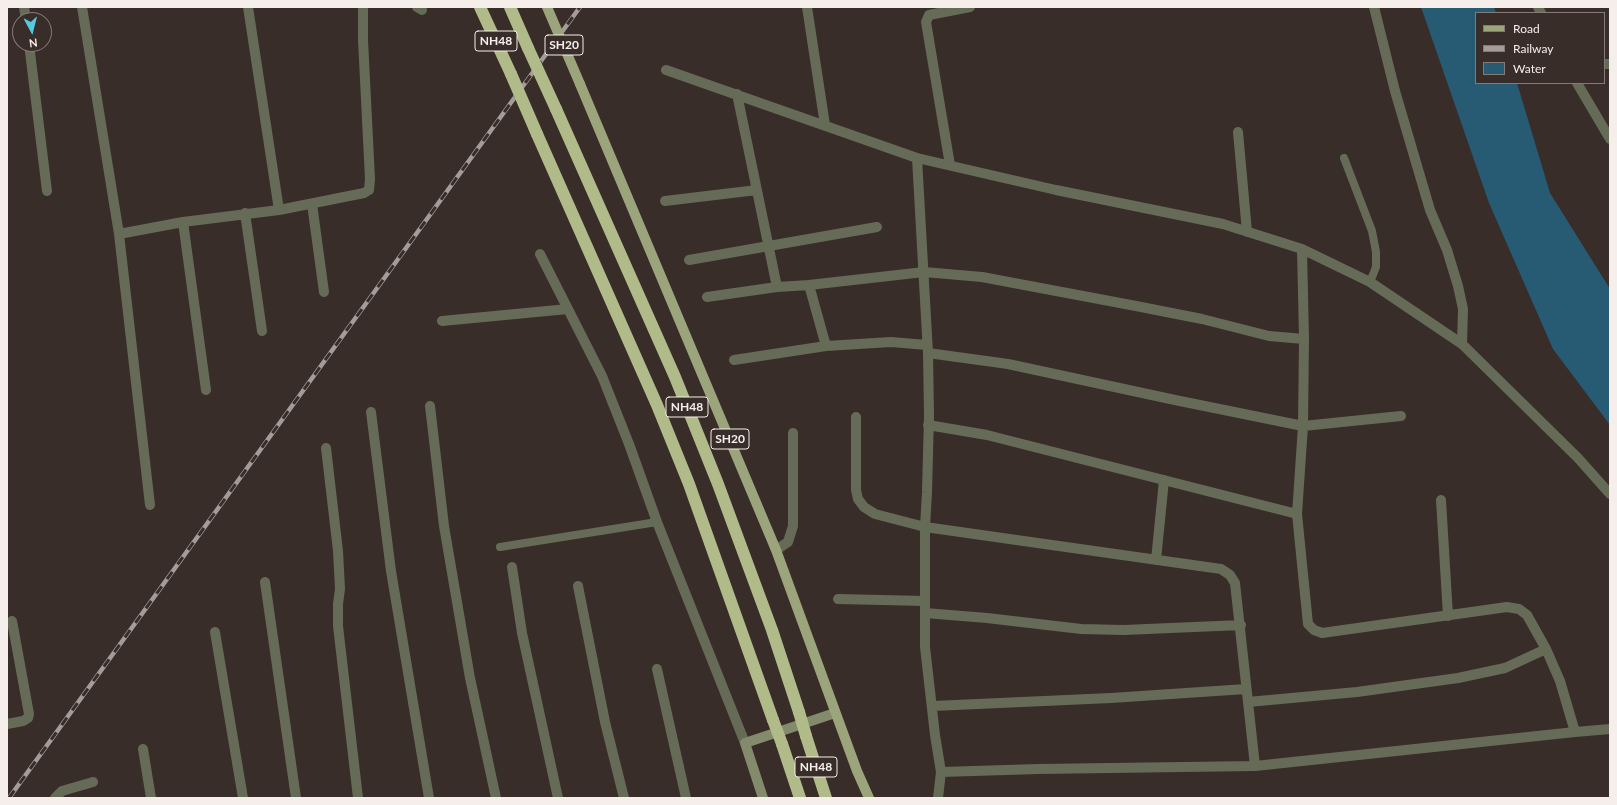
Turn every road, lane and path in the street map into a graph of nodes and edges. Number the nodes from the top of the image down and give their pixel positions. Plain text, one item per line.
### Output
1 (82, 7) edge
2 (248, 7) edge
3 (363, 7) edge
4 (480, 7) edge
5 (510, 7) edge
6 (548, 7) edge
7 (807, 7) edge
8 (970, 7) edge
9 (1374, 7) edge
10 (29, 52) edge
11 (666, 70) dead end
12 (1578, 84) edge
13 (737, 94) junction
14 (825, 125) junction
15 (1238, 132) dead end
16 (1610, 139) edge
17 (917, 158) junction
18 (1344, 158) dead end
19 (950, 165) junction
20 (757, 190) junction
21 (47, 191) dead end
22 (665, 201) dead end
23 (312, 204) junction
24 (279, 210) junction
25 (244, 214) junction
26 (183, 222) junction
27 (877, 227) dead end
28 (1247, 232) junction
29 (119, 234) junction
30 (768, 246) junction
31 (1302, 249) junction
32 (540, 254) dead end
33 (689, 260) dead end
34 (924, 272) junction
35 (1370, 282) junction
36 (809, 286) junction
37 (777, 287) junction
38 (324, 292) dead end
39 (707, 297) dead end
40 (568, 309) junction
41 (442, 321) dead end
42 (262, 331) dead end
43 (1304, 339) junction
44 (1462, 344) junction
45 (826, 346) junction
46 (928, 349) junction
47 (734, 360) dead end
48 (206, 390) dead end
49 (430, 406) dead end
50 (371, 412) dead end
51 (1401, 416) dead end
52 (856, 417) dead end
53 (928, 425) junction
54 (1303, 426) junction
55 (793, 432) dead end
56 (326, 448) dead end
57 (1164, 480) junction
58 (1610, 494) edge
59 (1441, 500) dead end
60 (150, 505) dead end
61 (1297, 514) junction
62 (657, 522) junction
63 (925, 527) junction
64 (500, 547) dead end
65 (776, 550) junction
66 (1156, 560) junction
67 (512, 567) dead end
68 (265, 582) dead end
69 (578, 586) dead end
70 (838, 599) dead end
71 (925, 601) junction
72 (925, 613) junction
73 (1448, 616) junction
74 (12, 621) dead end
75 (1241, 625) junction
76 (215, 632) dead end
77 (1546, 649) junction
78 (657, 669) dead end
79 (1246, 689) junction
80 (1248, 702) junction
81 (933, 706) junction
82 (835, 713) junction
83 (7, 724) edge
84 (1610, 729) edge
85 (1575, 732) junction
86 (745, 743) junction
87 (143, 749) dead end
88 (1255, 766) junction
89 (941, 772) junction
90 (94, 782) dead end
91 (55, 798) edge
92 (151, 798) edge
93 (243, 798) edge
94 (296, 798) edge
95 (358, 798) edge
96 (429, 798) edge
97 (496, 798) edge
98 (558, 798) edge
99 (624, 798) edge
100 (686, 798) edge
101 (763, 798) edge
102 (800, 798) edge
103 (826, 798) edge
104 (869, 798) edge
105 (938, 798) edge

1 - 29 street
2 - 24 street
3 - 23 street
4 - 102 highway, NH48, bridge
5 - 103 highway, NH48, bridge
6 - 65 main road, SH20, bridge
7 - 14 street
8 - 19 street
9 - 44 street
10 - 21 street
11 - 13 street
12 - 16 street
13 - 14 street
13 - 20 street
14 - 17 street
15 - 28 street
17 - 19 street
17 - 34 street
18 - 35 lane
19 - 28 street
20 - 22 street
20 - 30 street
23 - 24 street
23 - 38 street
24 - 25 street
25 - 26 street
25 - 42 street
26 - 29 street
26 - 48 street
27 - 30 street
28 - 31 street
29 - 60 street
30 - 33 street
30 - 37 street
31 - 35 street
31 - 43 street
32 - 40 street
34 - 36 street
34 - 43 street
34 - 46 street
35 - 44 street
36 - 37 street
36 - 45 street
37 - 39 street
40 - 41 street
40 - 62 street
43 - 54 street
44 - 58 street
45 - 46 street
45 - 47 street
46 - 53 street
46 - 54 street
49 - 97 street
50 - 96 street
51 - 54 street
52 - 63 street
53 - 57 street
53 - 63 street
54 - 61 street
55 - 65 street
56 - 95 street
57 - 61 street
57 - 66 street
59 - 73 street
61 - 73 street
62 - 64 lane
62 - 86 street
63 - 66 street
63 - 71 street
65 - 82 main road, SH20
66 - 75 street
67 - 98 street
68 - 94 street
69 - 99 street
70 - 71 street
71 - 72 street
72 - 75 street
72 - 81 street
73 - 77 street
74 - 83 street
75 - 79 street
76 - 93 street
77 - 80 street
77 - 85 street
78 - 100 street
79 - 80 street
79 - 81 street
80 - 88 street
81 - 89 street
82 - 86 street
82 - 104 main road, SH20
84 - 85 street
85 - 88 street
86 - 101 street
87 - 92 street
88 - 89 street
89 - 105 street
90 - 91 street

